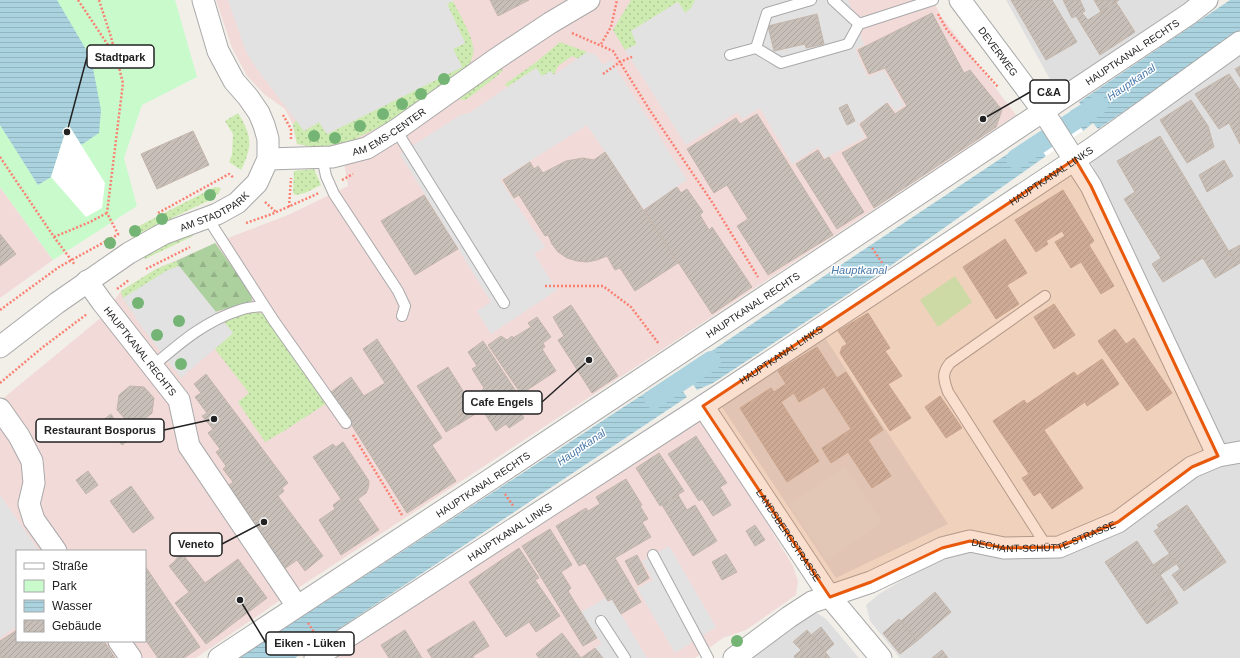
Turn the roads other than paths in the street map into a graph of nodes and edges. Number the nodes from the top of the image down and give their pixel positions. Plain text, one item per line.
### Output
1 (203, 0) edge
2 (589, 0) edge
3 (811, 0) edge
4 (833, 0) edge
5 (931, 0) edge
6 (960, 0) edge
7 (1207, 0) edge
8 (859, 24) junction
9 (1240, 42) edge
10 (756, 48) junction
11 (730, 55) dead end
12 (1047, 117) junction
13 (396, 130) junction
14 (1070, 151) junction
15 (322, 157) junction
16 (268, 160) junction
17 (212, 226) junction
18 (87, 281) junction
19 (1045, 296) dead end
20 (504, 303) dead end
21 (264, 306) junction
22 (402, 316) dead end
23 (0, 347) edge
24 (153, 366) junction
25 (703, 406) junction
26 (0, 409) edge
27 (346, 423) road end
28 (1240, 452) edge
29 (1218, 456) junction
30 (1047, 547) junction
31 (55, 550) edge
32 (653, 555) dead end
33 (830, 597) junction
34 (302, 614) junction
35 (601, 621) dead end
36 (120, 642) edge
37 (318, 650) edge
38 (131, 658) edge
39 (219, 658) edge
40 (625, 658) edge
41 (708, 658) edge
42 (734, 658) edge
43 (881, 658) edge

1 - 16 street, AM STADTPARK
2 - 13 street, AM EMS-CENTER
3 - 10 lane
4 - 8 lane
5 - 8 lane
6 - 12 street, DEVERWEG
7 - 12 street, HAUPTKANAL RECHTS
8 - 10 lane
9 - 14 street, HAUPTKANAL LINKS
10 - 11 lane
12 - 14 street, DEVERWEG
12 - 34 street, HAUPTKANAL RECHTS
13 - 15 street, AM EMS-CENTER
13 - 20 lane
14 - 25 street, HAUPTKANAL LINKS
14 - 29 street
15 - 16 street, AM EMS-CENTER
15 - 22 lane
16 - 17 street, AM STADTPARK
17 - 18 street, AM STADTPARK
17 - 21 lane
18 - 23 street, AM STADTPARK
18 - 24 street, HAUPTKANAL RECHTS
19 - 30 lane
21 - 24 lane
21 - 27 lane
24 - 34 street, HAUPTKANAL RECHTS
25 - 33 street, LANDSBERGSTRASSE
25 - 37 street, HAUPTKANAL LINKS
26 - 31 street
28 - 29 street, DECHANT-SCHÜTTE-STRASSE
29 - 30 street, DECHANT-SCHÜTTE-STRASSE
30 - 33 street, DECHANT-SCHÜTTE-STRASSE
32 - 41 lane
33 - 42 street, DECHANT-SCHÜTTE-STRASSE
33 - 43 street, LANDSBERGSTRASSE
34 - 39 street, HAUPTKANAL RECHTS
35 - 40 lane
36 - 38 street

